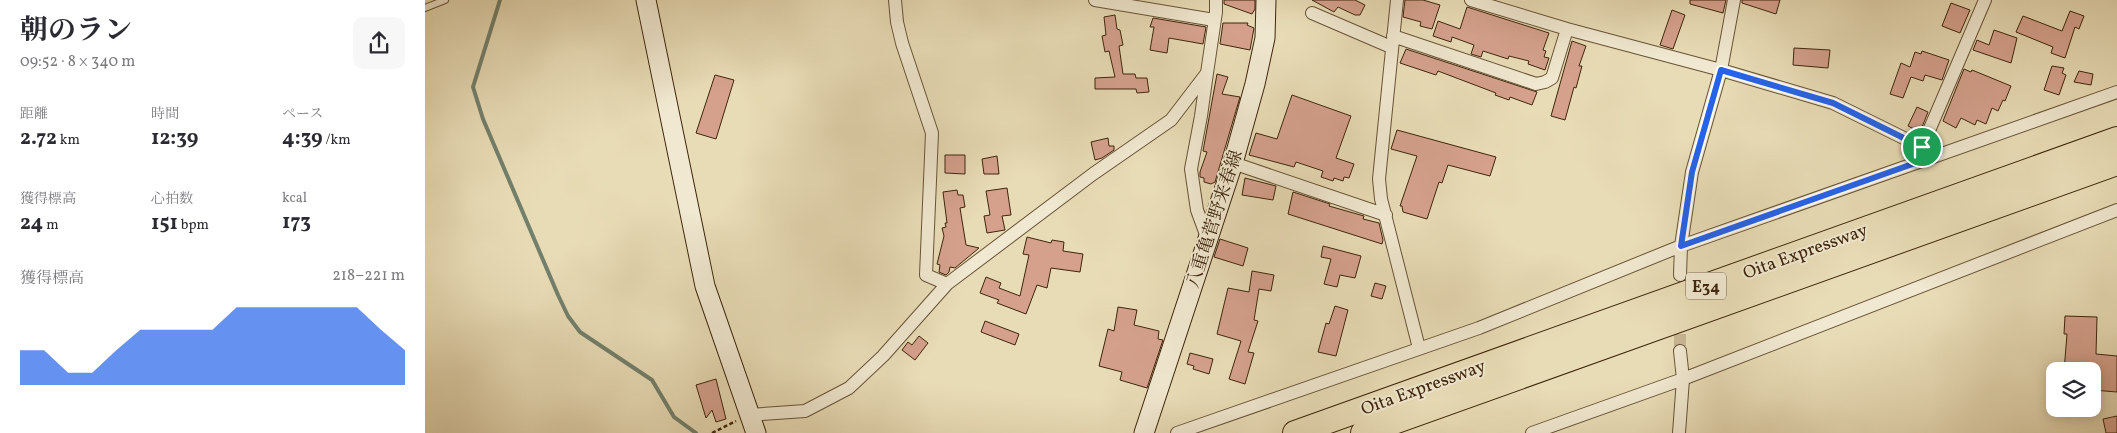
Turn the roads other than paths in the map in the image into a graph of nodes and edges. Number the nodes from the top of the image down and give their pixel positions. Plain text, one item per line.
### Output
1 (445, 0) edge
2 (646, 0) edge
3 (895, 0) edge
4 (1095, 0) edge
5 (1215, 0) edge
6 (1266, 0) edge
7 (1397, 0) edge
8 (1471, 0) edge
9 (1734, 0) edge
10 (1985, 0) edge
11 (425, 8) edge
12 (1312, 13) dead end
13 (1214, 20) junction
14 (1567, 29) junction
15 (1392, 42) junction
16 (1721, 70) junction
17 (1207, 73) junction
18 (2117, 92) edge
19 (2117, 139) edge
20 (1922, 147) junction
21 (1938, 155) junction
22 (1233, 163) junction
23 (2117, 163) edge
24 (2117, 210) edge
25 (1386, 215) junction
26 (1208, 240) junction
27 (1681, 246) junction
28 (1680, 275) dead end
29 (947, 284) junction
30 (1419, 348) junction
31 (1680, 351) tunnel mouth
32 (1683, 379) junction
33 (749, 415) junction
34 (756, 433) edge
35 (1144, 433) edge
36 (1177, 433) edge
37 (1295, 433) edge
38 (1363, 433) edge
39 (1532, 433) edge
40 (1679, 433) edge

1 - 11 lane
2 - 33 main road
3 - 29 street
4 - 13 street
5 - 13 street
6 - 22 main road, 八重亀菅野来春線
7 - 15 street
8 - 14 street
9 - 16 street
10 - 20 street
12 - 15 street
13 - 17 street
14 - 15 street
14 - 16 street
15 - 25 street
16 - 20 street
16 - 27 street
17 - 26 street
17 - 29 street
18 - 21 street
19 - 37 highway, Oita Expressway / E34
20 - 21 street
21 - 27 street
22 - 25 street
22 - 26 main road, 八重亀菅野来春線
23 - 38 highway, Oita Expressway / E34
24 - 32 street
25 - 30 street
26 - 35 main road, 八重亀菅野来春線
27 - 28 street
27 - 30 street
29 - 33 street
30 - 36 street
31 - 32 street
32 - 39 street
32 - 40 street
33 - 34 main road

